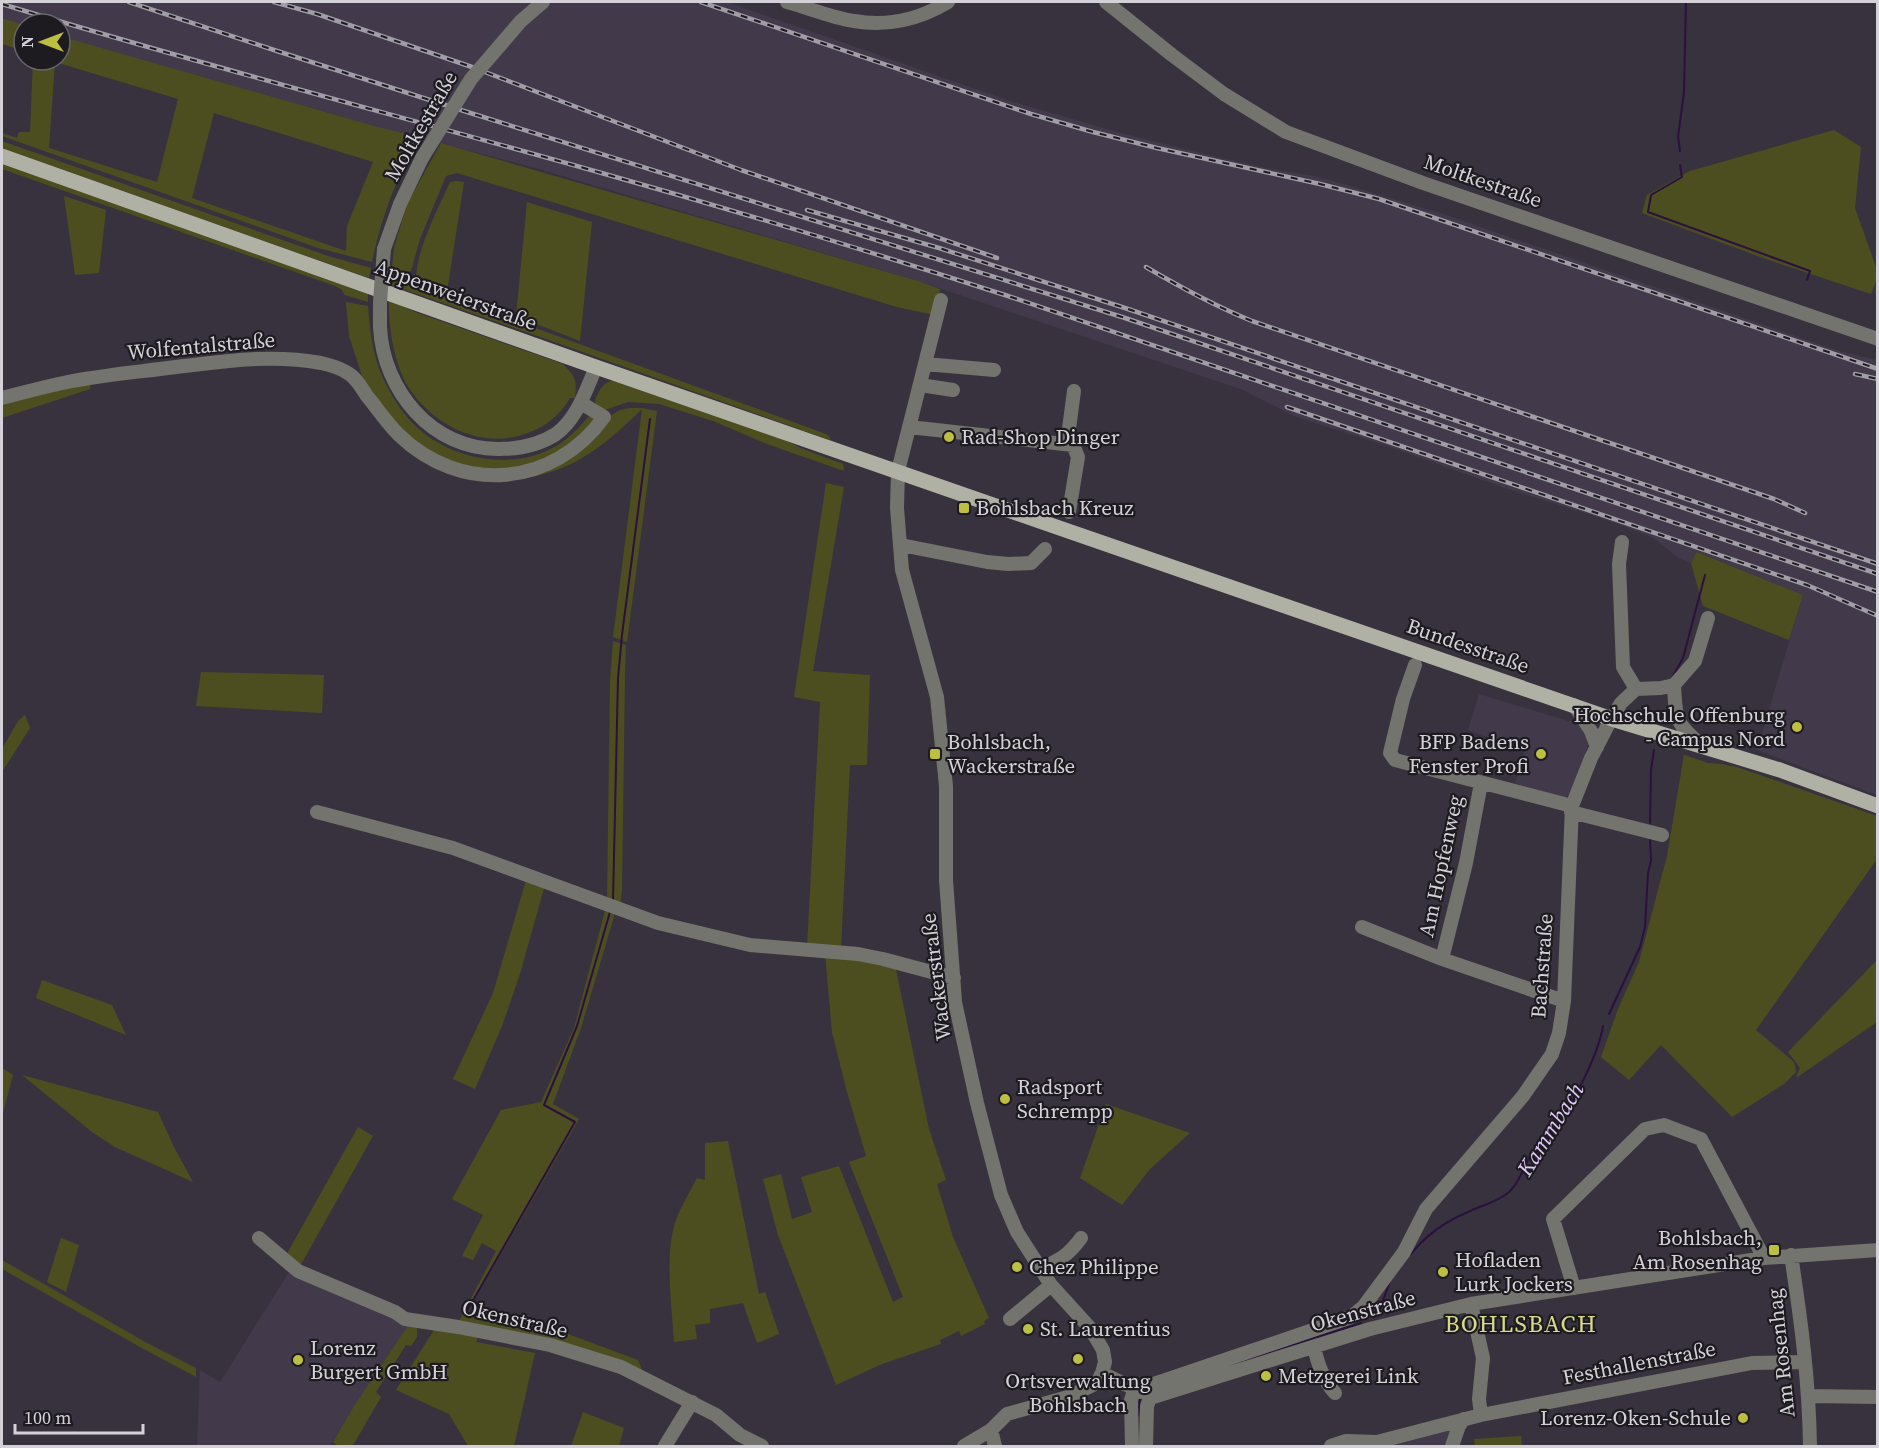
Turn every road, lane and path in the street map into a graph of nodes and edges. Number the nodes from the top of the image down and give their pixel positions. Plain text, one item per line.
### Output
1 (543, 2) edge
2 (787, 2) edge
3 (948, 2) edge
4 (1106, 2) edge
5 (2, 156) edge
6 (941, 300) dead end
7 (1878, 339) edge
8 (925, 363) junction
9 (596, 367) junction
10 (994, 370) dead end
11 (920, 385) junction
12 (953, 390) dead end
13 (1074, 391) dead end
14 (2, 398) edge
15 (580, 403) junction
16 (909, 427) junction
17 (1067, 444) junction
18 (898, 471) junction
19 (1069, 512) dead end
20 (1622, 542) dead end
21 (901, 545) junction
22 (1045, 549) dead end
23 (1708, 618) dead end
24 (1415, 665) dead end
25 (1674, 685) junction
26 (1636, 689) junction
27 (1574, 705) junction
28 (1612, 718) junction
29 (1701, 745) junction
30 (1597, 747) junction
31 (1481, 783) junction
32 (1878, 806) edge
33 (1572, 809) junction
34 (317, 812) dead end
35 (1662, 835) dead end
36 (1362, 927) dead end
37 (1442, 959) junction
38 (954, 978) junction
39 (1564, 1001) junction
40 (259, 1238) dead end
41 (1081, 1238) dead end
42 (1878, 1250) edge
43 (1791, 1255) junction
44 (1764, 1258) junction
45 (1040, 1269) junction
46 (1051, 1285) junction
47 (1574, 1288) junction
48 (1471, 1304) junction
49 (1364, 1306) junction
50 (1010, 1319) dead end
51 (1370, 1329) junction
52 (1314, 1347) junction
53 (1805, 1362) junction
54 (1102, 1373) junction
55 (1141, 1392) junction
56 (1335, 1394) dead end
57 (1809, 1396) junction
58 (1878, 1397) edge
59 (692, 1402) junction
60 (1481, 1415) junction
61 (1464, 1419) junction
62 (991, 1430) junction
63 (756, 1445) edge
64 (666, 1446) edge
65 (964, 1446) edge
66 (995, 1446) edge
67 (1132, 1446) edge
68 (1146, 1446) edge
69 (1331, 1446) edge
70 (1452, 1446) edge
71 (1809, 1446) edge

1 - 15 street, Moltkestraße, bridge
2 - 3 street
4 - 7 street, Moltkestraße
5 - 9 main road, Appenweierstraße
6 - 8 street, Wackerstraße
8 - 10 street
8 - 11 street, Wackerstraße
9 - 15 street, Moltkestraße
9 - 18 main road, Appenweierstraße
11 - 12 street
11 - 16 street, Wackerstraße
13 - 17 street
14 - 15 street, Wolfentalstraße
16 - 17 street
16 - 18 street, Wackerstraße
17 - 19 street
18 - 21 street, Wackerstraße
18 - 27 main road, Bundesstraße
20 - 26 street
21 - 22 street
21 - 38 street, Wackerstraße
23 - 25 street
24 - 31 street
25 - 26 street
25 - 29 street
26 - 28 street, Bachstraße
27 - 28 main road, Bundesstraße
27 - 30 street
28 - 29 main road, Bundesstraße
28 - 30 street, Bachstraße
29 - 32 main road, Bundesstraße
30 - 33 street, Bachstraße
31 - 33 street
31 - 37 street, Am Hopfenweg
33 - 35 street
33 - 39 street, Bachstraße
34 - 38 street
36 - 37 street
37 - 39 street
38 - 45 street, Wackerstraße
39 - 49 street, Bachstraße
40 - 59 street, Okenstraße
41 - 45 street
42 - 43 street, Okenstraße
43 - 44 street, Okenstraße
43 - 53 street, Am Rosenhag
44 - 47 street, Okenstraße
44 - 47 street
45 - 46 street, Wackerstraße
46 - 50 street
46 - 54 street, Wackerstraße
47 - 48 street, Okenstraße
48 - 51 street, Okenstraße
48 - 60 street
49 - 51 street
49 - 55 street, Bachstraße
51 - 52 street, Okenstraße
52 - 55 street, Okenstraße
52 - 56 street
53 - 57 street, Am Rosenhag
53 - 60 street, Festhallenstraße
54 - 55 street
54 - 62 street
55 - 67 street
55 - 68 street
57 - 58 street
57 - 71 street, Am Rosenhag
59 - 63 street, Okenstraße
59 - 64 street
60 - 61 street, Festhallenstraße
61 - 69 street, Festhallenstraße
61 - 70 street
62 - 65 street
62 - 66 street

